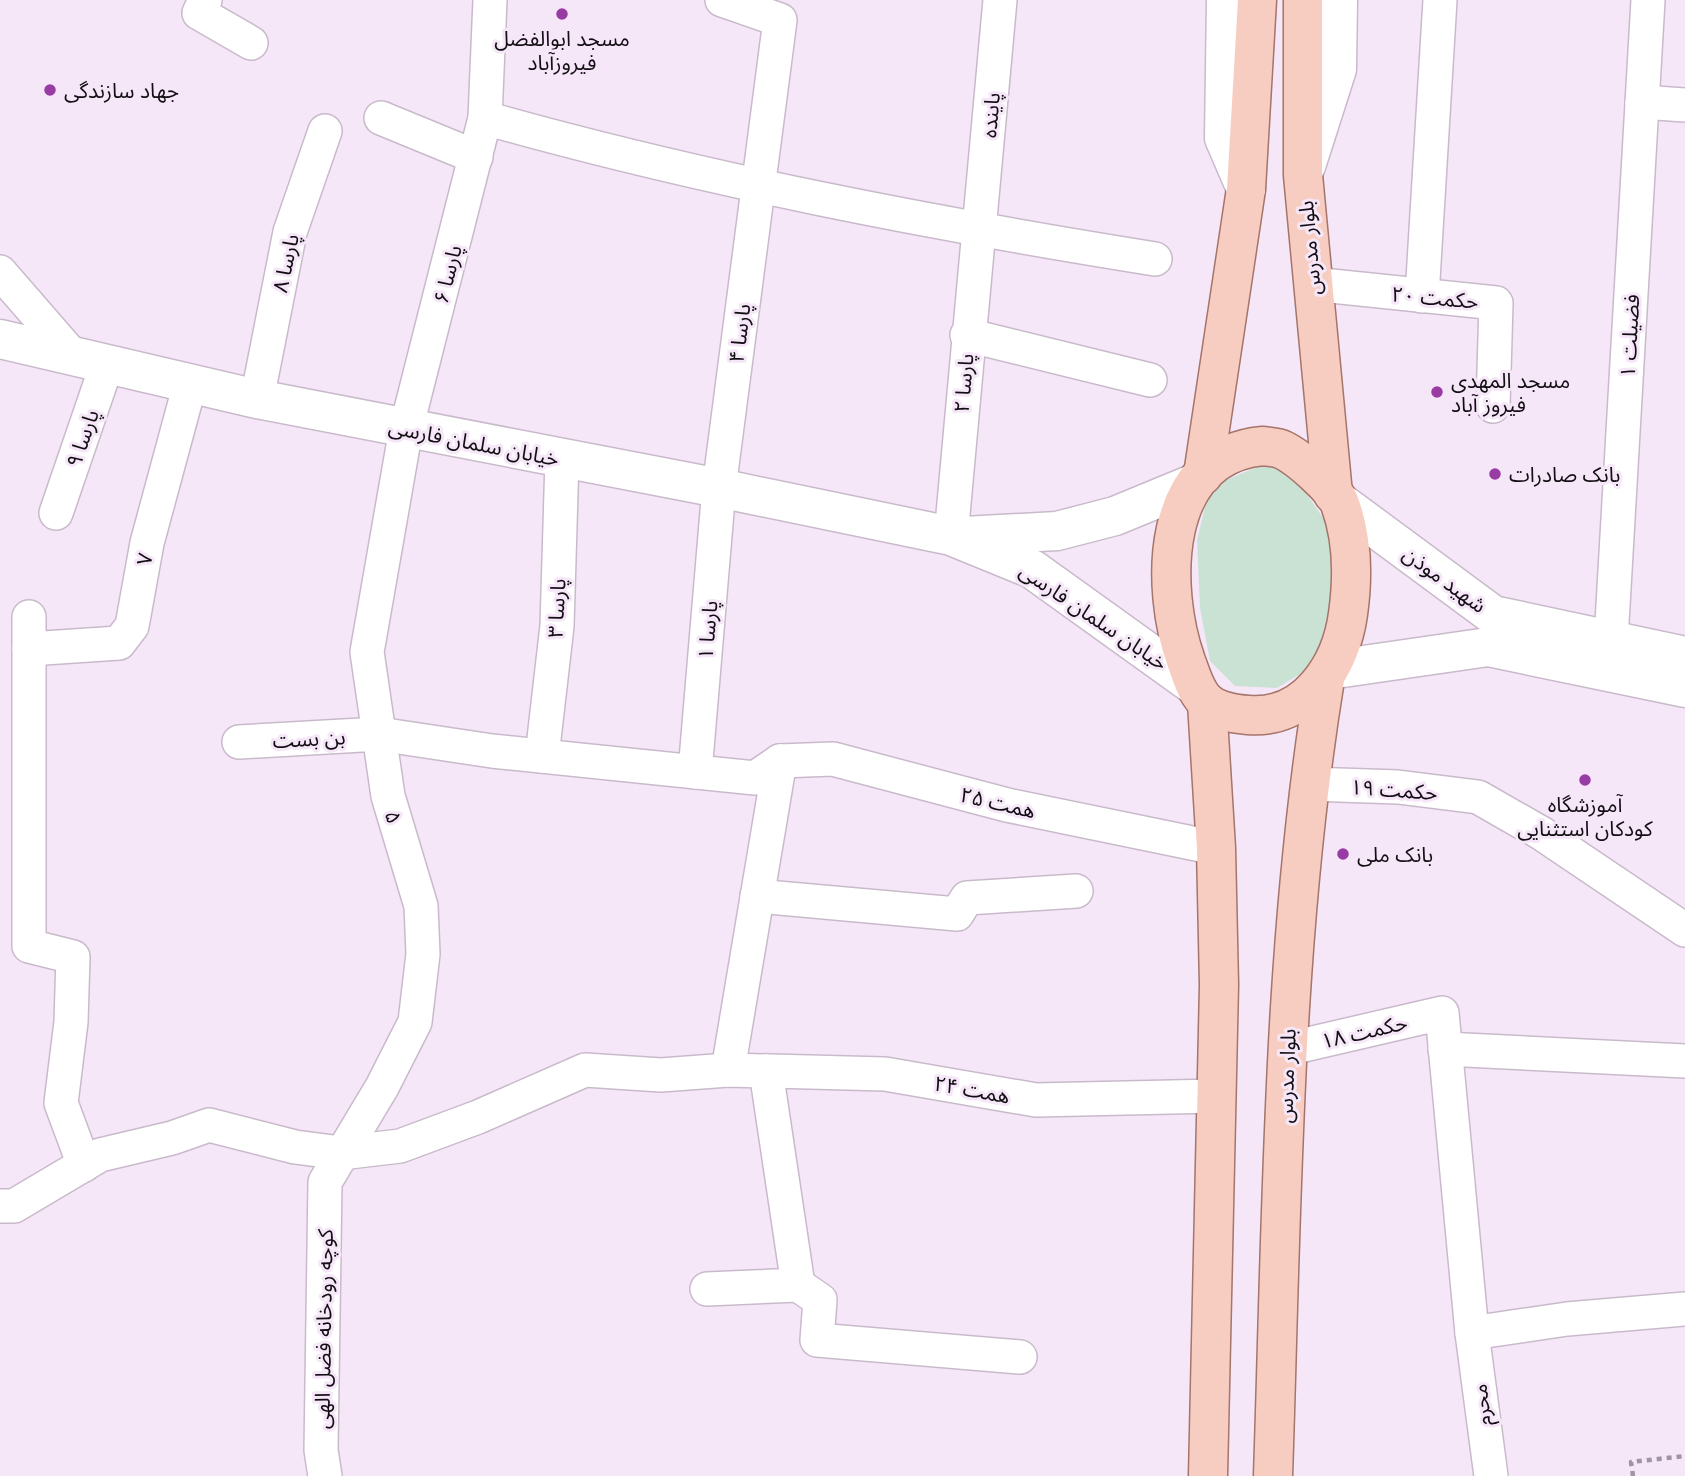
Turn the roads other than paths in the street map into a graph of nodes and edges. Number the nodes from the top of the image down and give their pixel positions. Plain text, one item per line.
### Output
1 (205, 0) edge
2 (490, 0) edge
3 (722, 0) edge
4 (1000, 0) edge
5 (1226, 0) edge
6 (1257, 0) edge
7 (1303, 0) edge
8 (1338, 0) edge
9 (1440, 0) edge
10 (1648, 0) edge
11 (781, 10) edge
12 (251, 43) dead end
13 (1642, 102) junction
14 (1685, 105) edge
15 (381, 118) dead end
16 (485, 118) junction
17 (324, 131) dead end
18 (476, 157) junction
19 (1303, 175) junction
20 (759, 181) junction
21 (1246, 189) junction
22 (978, 230) junction
23 (1156, 259) dead end
24 (0, 272) edge
25 (1312, 284) junction
26 (1422, 296) junction
27 (967, 335) junction
28 (0, 339) edge
29 (90, 360) junction
30 (1150, 380) dead end
31 (190, 384) junction
32 (257, 399) junction
33 (1493, 406) dead end
34 (406, 429) junction
35 (562, 459) junction
36 (1199, 479) junction
37 (719, 488) junction
38 (1336, 498) junction
39 (56, 513) dead end
40 (951, 536) junction
41 (1607, 656) junction
42 (1685, 656) edge
43 (1327, 674) junction
44 (1685, 688) edge
45 (1201, 694) junction
46 (379, 734) junction
47 (239, 742) dead end
48 (542, 756) junction
49 (780, 761) junction
50 (695, 772) junction
51 (1309, 784) junction
52 (1216, 848) junction
53 (1076, 891) dead end
54 (757, 896) junction
55 (1685, 930) edge
56 (14, 946) edge
57 (1442, 1013) joint
58 (1287, 1049) junction
59 (1445, 1049) junction
60 (1685, 1061) edge
61 (728, 1070) junction
62 (766, 1071) junction
63 (1216, 1096) junction
64 (341, 1153) junction
65 (84, 1165) junction
66 (325, 1182) joint
67 (0, 1206) edge
68 (798, 1285) junction
69 (707, 1289) dead end
70 (1685, 1309) edge
71 (1472, 1333) junction
72 (1020, 1357) dead end
73 (325, 1476) edge
74 (1208, 1476) edge
75 (1273, 1476) edge
76 (1491, 1476) edge

1 - 12 street
2 - 16 street, پارسا ۶
3 - 11 street
4 - 22 street, پاینده
5 - 21 main road
6 - 21 main road
7 - 19 main road, بلوار مدرس
8 - 19 main road
9 - 26 street
10 - 13 street, فضیلت ۱
11 - 20 street, پارسا ۴
13 - 14 street
13 - 41 street, فضیلت ۱
15 - 18 street
16 - 18 street, پارسا ۶
16 - 20 street
17 - 32 street, پارسا ۸
18 - 34 street, پارسا ۶
19 - 25 main road, بلوار مدرس
20 - 22 street
20 - 37 street, پارسا ۴
21 - 36 main road
22 - 23 street
22 - 27 street, پارسا ۲
24 - 29 street
25 - 26 street, حکمت ۲۰
25 - 38 main road, بلوار مدرس
26 - 33 street, حکمت ۲۰
27 - 30 street
27 - 40 street, پارسا ۲
28 - 29 main road, خیابان سلمان فارسی
29 - 31 main road, خیابان سلمان فارسی
29 - 39 street, پارسا ۹
31 - 32 main road, خیابان سلمان فارسی
31 - 56 street, ۷
32 - 34 main road, خیابان سلمان فارسی
34 - 35 main road, خیابان سلمان فارسی
34 - 46 street, ۵
35 - 37 main road, خیابان سلمان فارسی
35 - 48 street, پارسا ۳
36 - 38 main road
36 - 40 main road, خیابان سلمان فارسی
36 - 45 main road
37 - 40 main road, خیابان سلمان فارسی
37 - 50 street, پارسا ۱
38 - 41 main road, شهید موذن
38 - 43 main road
40 - 45 main road, خیابان سلمان فارسی
41 - 42 main road, شهید موذن
41 - 43 main road, شهید موذن
41 - 44 main road, شهید موذن
43 - 45 main road
43 - 51 main road, بلوار مدرس
45 - 52 main road
46 - 47 street, بن بست
46 - 48 street, بن بست
46 - 64 street, ۵
48 - 50 street, بن بست
49 - 50 street, بن بست
49 - 52 street, همت ۲۵
49 - 54 street
51 - 55 street, حکمت ۱۹
51 - 58 main road, بلوار مدرس
52 - 63 main road
53 - 54 street
54 - 61 street
56 - 65 street
57 - 58 street, حکمت ۱۸
57 - 59 street, محرم
58 - 75 main road, بلوار مدرس
59 - 60 street
59 - 71 street, محرم
61 - 62 street, همت ۲۴
61 - 64 street, همت ۲۴
62 - 63 street, همت ۲۴
62 - 68 street
63 - 74 main road
64 - 65 street, همت ۲۴
64 - 66 street, ۵
65 - 67 street, همت ۲۴
66 - 73 street, کوچه رودخانه فضل الهی
68 - 69 street
68 - 72 street
70 - 71 street
71 - 76 street, محرم

